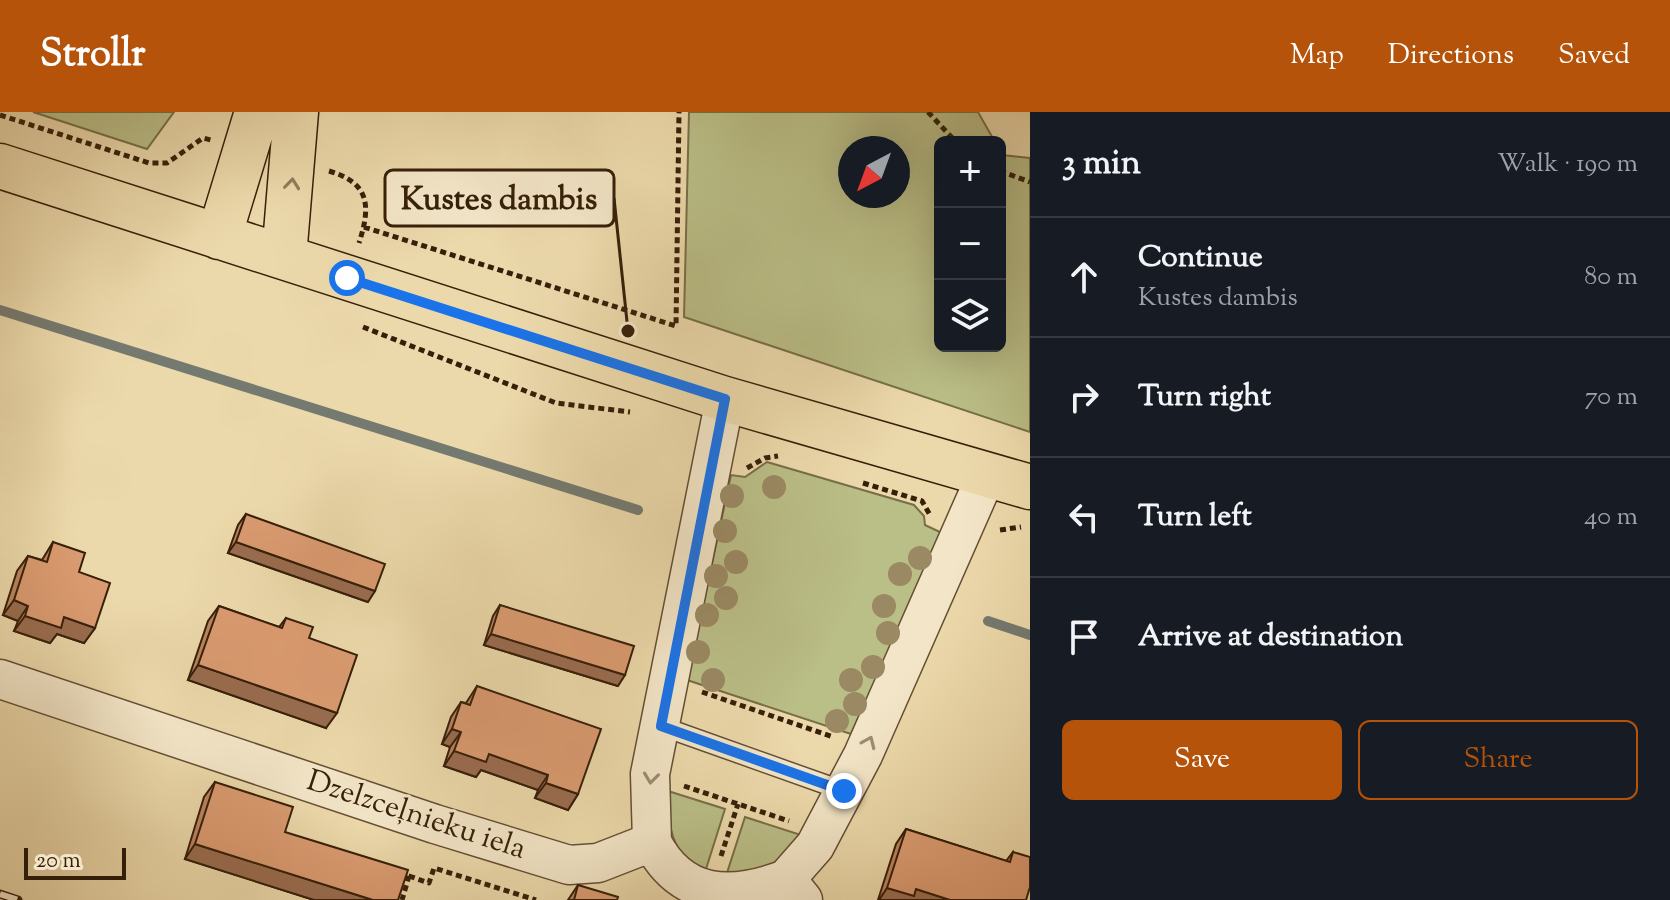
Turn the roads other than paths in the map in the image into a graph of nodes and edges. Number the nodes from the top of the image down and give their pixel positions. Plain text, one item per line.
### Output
1 (257, 112) edge
2 (296, 112) edge
3 (0, 166) edge
4 (219, 237) junction
5 (284, 257) junction
6 (725, 399) junction
7 (986, 476) junction
8 (1030, 487) edge
9 (0, 679) edge
10 (661, 726) junction
11 (844, 791) junction
12 (652, 842) junction
13 (794, 890) edge

1 - 4 main road
5 -> 2 main road
3 - 4 main road
4 - 5 main road
5 - 6 main road
6 - 7 main road
6 - 10 street
7 - 8 main road
11 -> 7 street
9 - 12 street, Dzelzceļnieku iela
10 - 11 lane
10 -> 12 street
11 - 13 street
12 - 13 street

